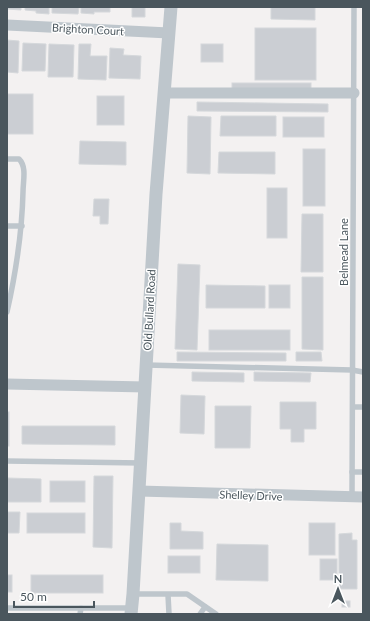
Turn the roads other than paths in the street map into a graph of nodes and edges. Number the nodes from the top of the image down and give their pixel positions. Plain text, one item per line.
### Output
1 (171, 7) edge
2 (354, 7) edge
3 (7, 25) edge
4 (169, 33) junction
5 (164, 93) junction
6 (354, 93) junction
7 (7, 159) edge
8 (7, 226) edge
9 (22, 226) junction
10 (7, 312) edge
11 (146, 365) junction
12 (352, 370) junction
13 (363, 372) edge
14 (7, 384) edge
15 (145, 387) junction
16 (352, 407) junction
17 (363, 407) edge
18 (7, 460) edge
19 (141, 463) junction
20 (352, 472) junction
21 (363, 472) edge
22 (139, 491) junction
23 (352, 497) junction
24 (363, 497) edge
25 (133, 594) junction
26 (168, 595) junction
27 (205, 607) junction
28 (7, 608) edge
29 (81, 611) edge
30 (131, 611) edge
31 (169, 614) edge
32 (200, 614) edge
33 (216, 614) edge

1 - 4 street, Old Bullard Road
2 - 6 lane, Belmead Lane
3 - 4 street, Brighton Court
4 - 5 street, Old Bullard Road
5 - 6 street
5 - 11 street, Old Bullard Road
6 - 12 lane, Belmead Lane
7 - 9 lane
8 - 9 lane
9 - 10 lane
11 - 12 lane
11 - 15 street, Old Bullard Road
12 - 13 lane
12 - 16 lane, Belmead Lane
14 - 15 street
15 - 19 street, Old Bullard Road
16 - 17 lane
16 - 20 lane, Belmead Lane
18 - 19 lane
19 - 22 street, Old Bullard Road
20 - 21 lane
20 - 23 lane, Belmead Lane
22 - 23 street, Shelley Drive
22 - 25 street, Old Bullard Road
23 - 24 street, Shelley Drive
25 - 26 lane
25 - 30 street, Old Bullard Road
26 - 27 lane
26 - 31 lane
27 - 32 lane
27 - 33 lane
28 - 29 lane
29 - 30 lane

